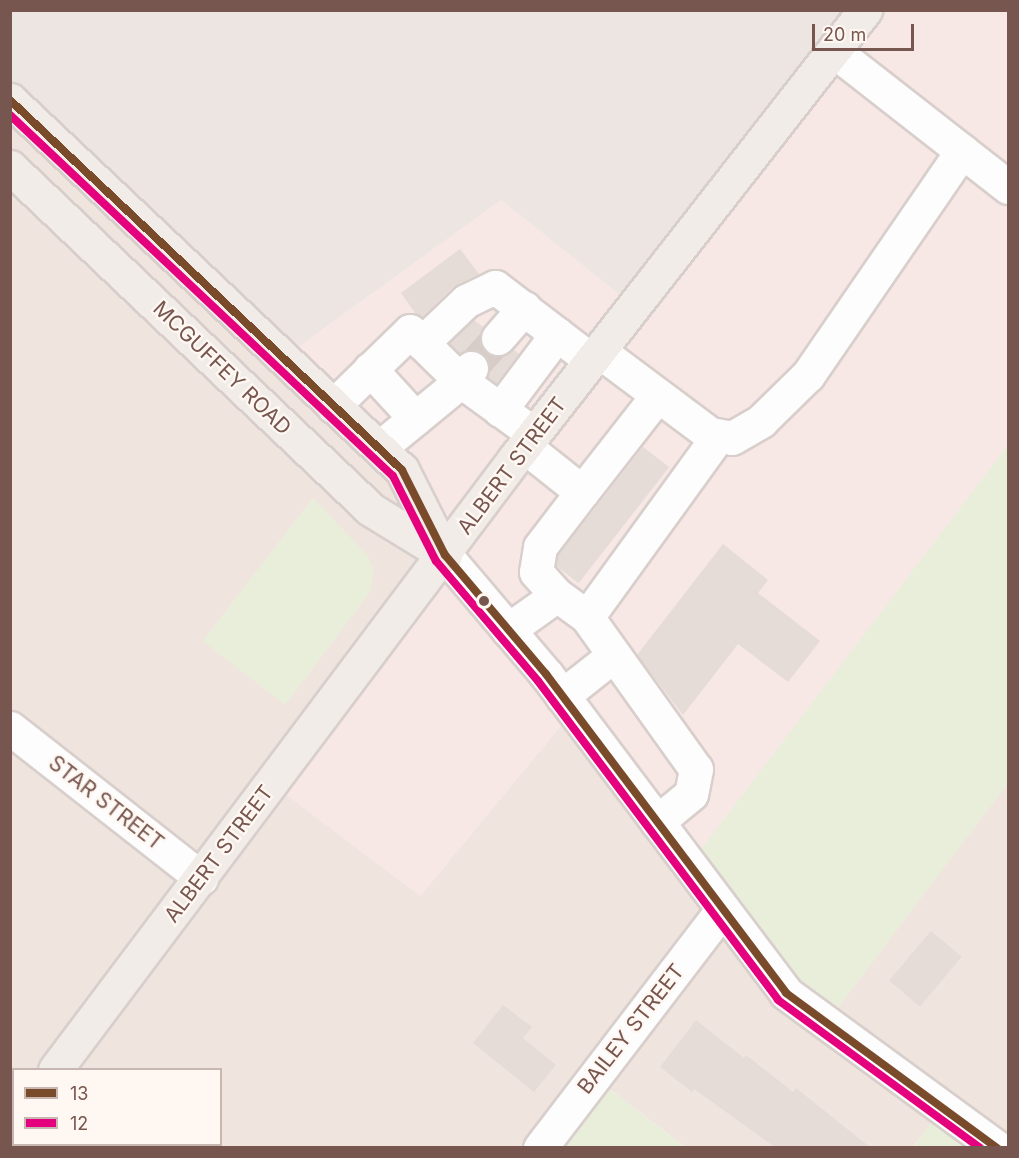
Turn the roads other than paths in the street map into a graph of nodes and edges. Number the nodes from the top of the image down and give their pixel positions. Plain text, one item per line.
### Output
1 (865, 10) edge
2 (834, 51) junction
3 (10, 100) edge
4 (962, 151) junction
5 (10, 167) edge
6 (1008, 187) edge
7 (524, 308) junction
8 (557, 334) junction
9 (498, 338) tunnel mouth
10 (422, 343) junction
11 (595, 356) junction
12 (370, 369) junction
13 (466, 374) junction
14 (657, 396) junction
15 (333, 406) junction
16 (500, 410) junction
17 (415, 418) junction
18 (718, 436) junction
19 (529, 440) junction
20 (379, 448) junction
21 (582, 492) junction
22 (445, 555) junction
23 (557, 596) junction
24 (586, 616) junction
25 (508, 630) junction
26 (614, 655) junction
27 (562, 696) junction
28 (10, 728) edge
29 (657, 822) junction
30 (201, 878) junction
31 (723, 910) junction
32 (58, 1068) edge
33 (540, 1148) edge
34 (998, 1148) edge

1 - 2 main road, ALBERT STREET
2 - 4 street
2 - 11 main road, ALBERT STREET
3 - 15 main road, MCGUFFEY ROAD
4 - 6 street
4 - 18 street
5 - 22 main road, MCGUFFEY ROAD
7 - 8 street
7 - 9 street
7 - 10 street
8 - 11 street
8 - 16 street
10 - 12 street
10 - 13 street
11 - 14 street
11 - 19 main road, ALBERT STREET
12 - 15 street
12 - 17 street
13 - 16 street
13 - 17 street
14 - 18 street
14 - 21 street
15 - 20 main road, MCGUFFEY ROAD
16 - 19 street
17 - 20 street
18 - 24 street
19 - 21 street
19 - 22 main road, ALBERT STREET
20 - 22 main road, MCGUFFEY ROAD
21 - 23 street
22 - 25 street, MCGUFFEY ROAD
22 - 30 main road, ALBERT STREET
23 - 24 street
23 - 25 street
24 - 26 street
25 - 27 street, MCGUFFEY ROAD
26 - 27 street
26 - 29 street
27 - 29 street, MCGUFFEY ROAD
28 - 30 street, STAR STREET
29 - 31 street, MCGUFFEY ROAD
30 - 32 main road, ALBERT STREET
31 - 33 street, BAILEY STREET
31 - 34 street, MCGUFFEY ROAD

